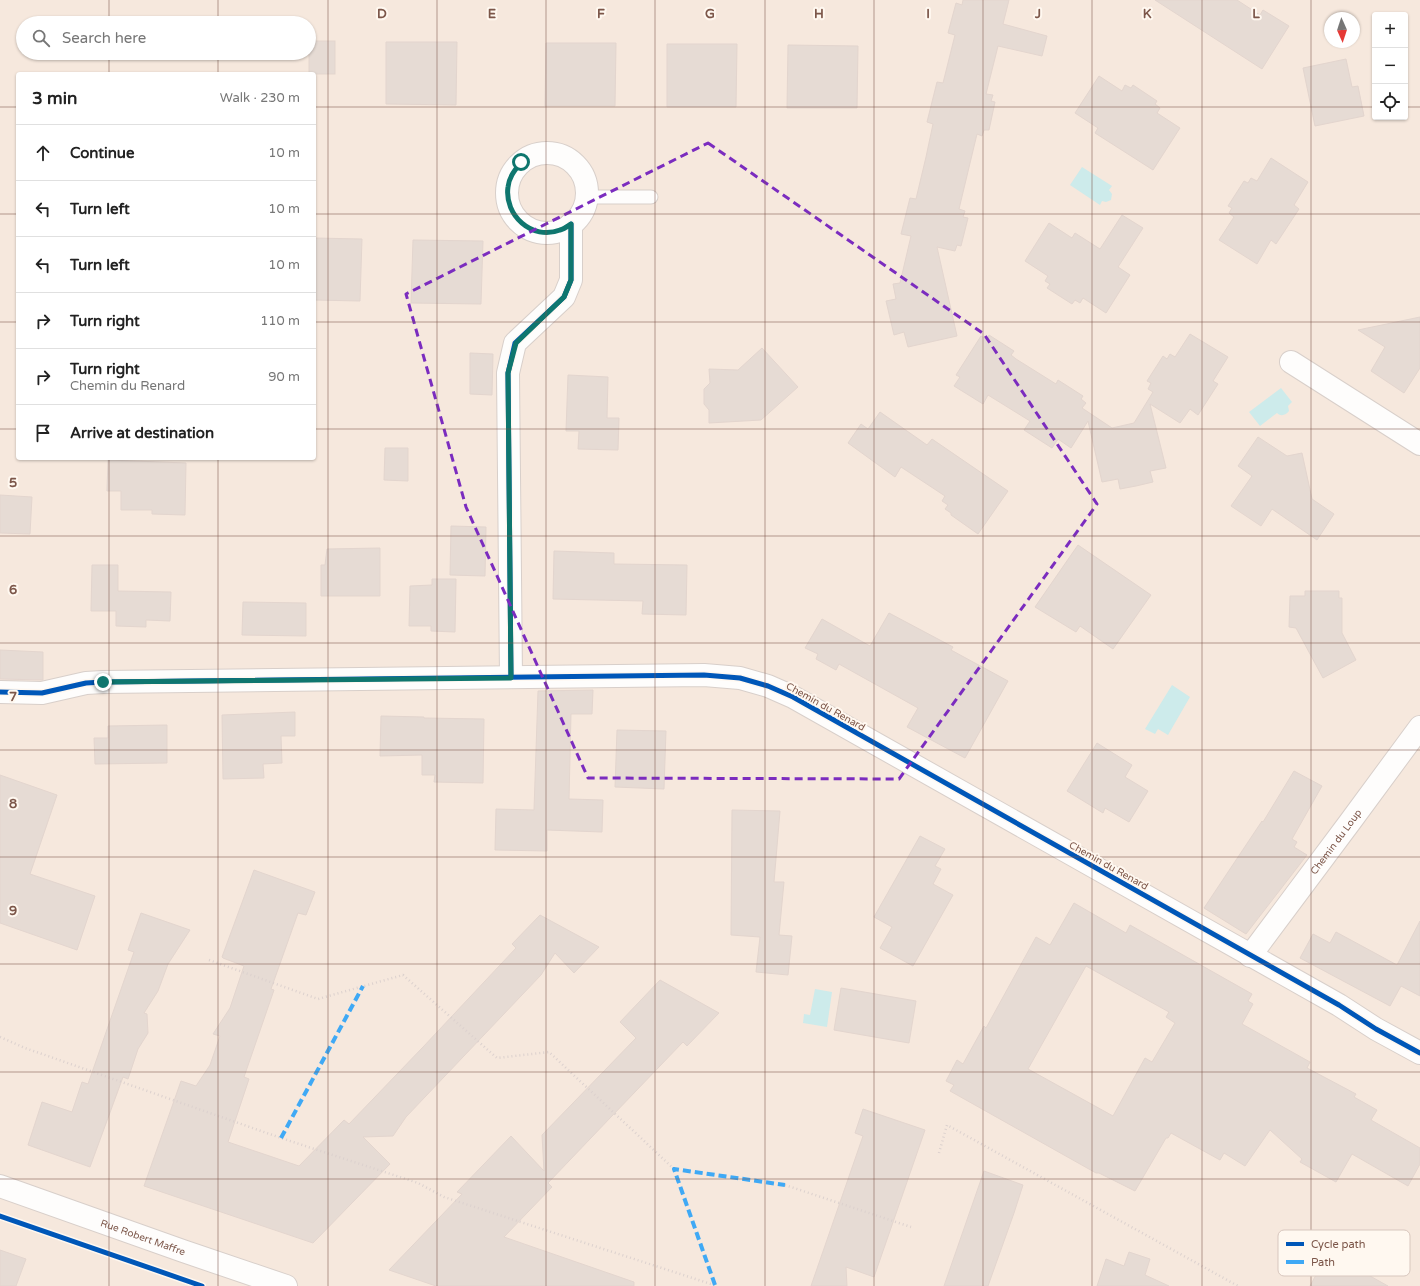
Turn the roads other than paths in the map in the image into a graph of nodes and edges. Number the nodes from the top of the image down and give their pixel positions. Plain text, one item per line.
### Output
1 (587, 197) junction
2 (651, 197) dead end
3 (571, 224) junction
4 (1291, 362) dead end
5 (1420, 444) edge
6 (511, 678) junction
7 (0, 692) edge
8 (1420, 727) edge
9 (1250, 956) junction
10 (1420, 1053) edge
11 (0, 1186) edge
12 (286, 1286) edge

1 - 2 lane
1 - 3 street
1 - 3 street
3 - 6 street
4 - 5 street
6 - 7 street, Chemin du Renard
6 - 9 street, Chemin du Renard
8 - 9 street, Chemin du Loup
9 - 10 street, Chemin du Renard
11 - 12 street, Rue Robert Maffre

